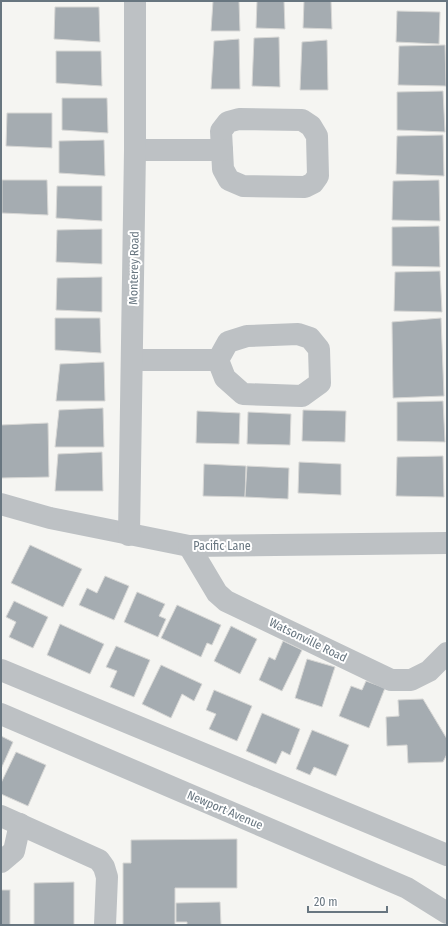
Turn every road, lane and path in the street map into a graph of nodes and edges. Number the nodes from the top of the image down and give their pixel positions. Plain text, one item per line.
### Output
1 (136, 1) edge
2 (136, 150) junction
3 (222, 150) junction
4 (132, 360) junction
5 (218, 360) junction
6 (1, 504) edge
7 (129, 535) junction
8 (447, 543) edge
9 (188, 546) junction
10 (447, 653) edge
11 (1, 670) edge
12 (1, 714) edge
13 (11, 820) edge
14 (447, 855) edge
15 (1, 862) edge
16 (447, 913) edge
17 (105, 925) edge

1 - 2 street, Monterey Road
2 - 3 street
2 - 4 street, Monterey Road
3 - 3 street
4 - 5 street
4 - 7 street, Monterey Road
5 - 5 street
6 - 7 street, Pacific Lane
7 - 9 street, Pacific Lane
8 - 9 street, Pacific Lane
9 - 10 street, Watsonville Road
11 - 14 street
12 - 16 street, Newport Avenue
13 - 15 street
13 - 17 street

